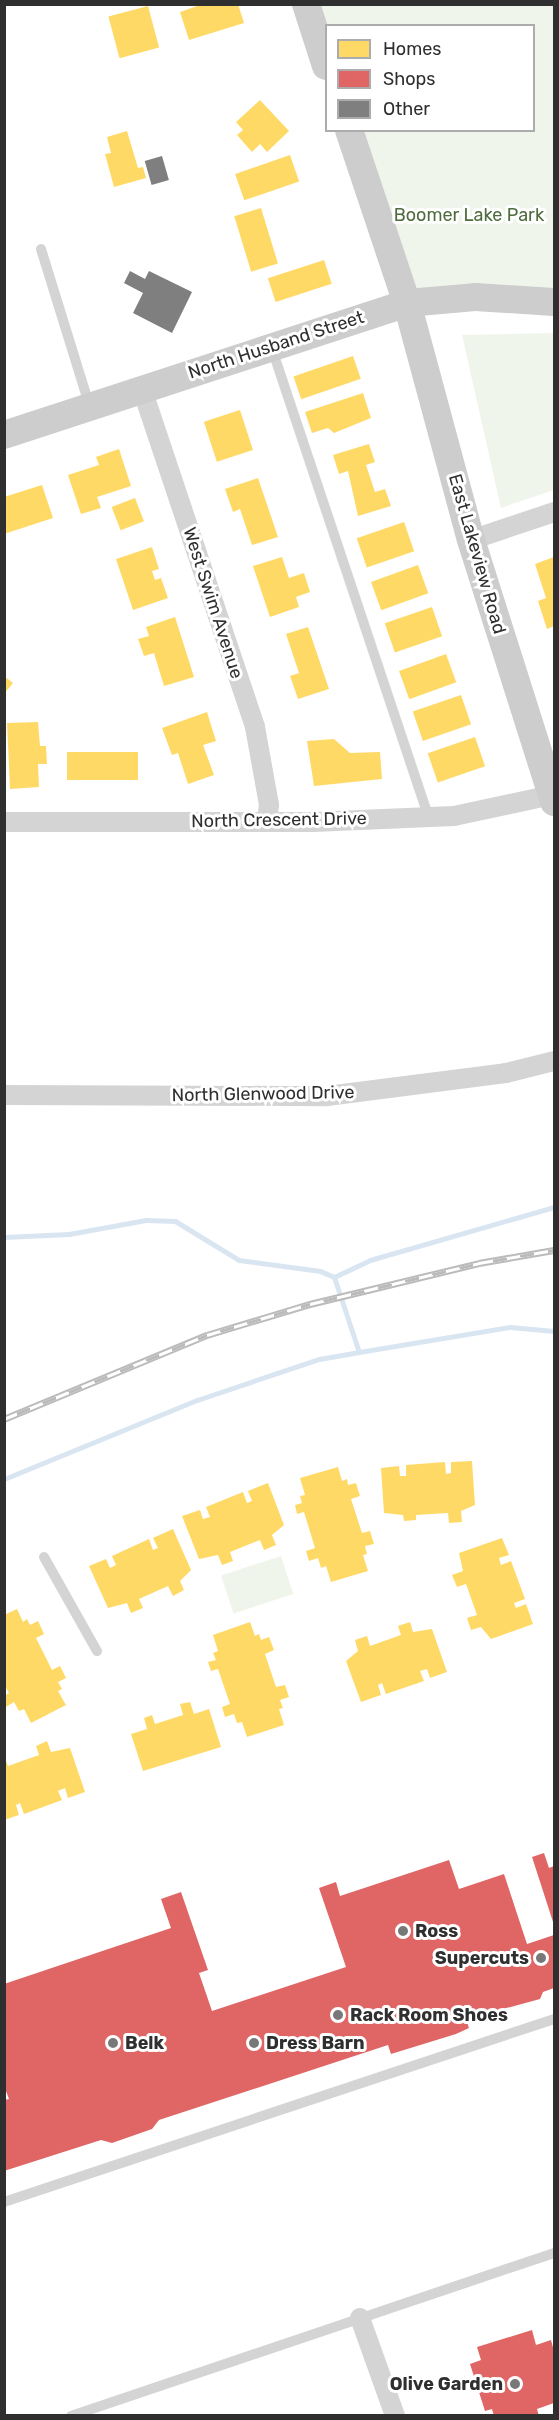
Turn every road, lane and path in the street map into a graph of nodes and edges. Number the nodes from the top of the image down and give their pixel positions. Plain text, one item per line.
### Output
1 (306, 4) edge
2 (325, 60) edge
3 (350, 132) edge
4 (41, 249) dead end
5 (555, 302) edge
6 (407, 303) junction
7 (271, 346) junction
8 (142, 389) junction
9 (90, 407) junction
10 (4, 435) edge
11 (555, 512) edge
12 (471, 540) junction
13 (552, 788) edge
14 (428, 815) junction
15 (267, 820) junction
16 (4, 822) edge
17 (555, 1060) edge
18 (4, 1095) edge
19 (44, 1557) dead end
20 (97, 1651) dead end
21 (555, 2019) edge
22 (4, 2202) edge
23 (555, 2253) edge
24 (360, 2318) junction
25 (71, 2415) edge
26 (395, 2415) edge

1 - 2 main road
3 - 6 main road, East Lakeview Road
4 - 9 lane
5 - 6 main road, North Husband Street
6 - 7 main road, North Husband Street
6 - 12 main road, East Lakeview Road
7 - 8 main road, North Husband Street
7 - 14 lane
8 - 9 main road, North Husband Street
8 - 15 street, West Swim Avenue
9 - 10 main road, North Husband Street
11 - 12 street
12 - 13 main road, East Lakeview Road
13 - 14 street, North Crescent Drive
14 - 15 street, North Crescent Drive
15 - 16 street, North Crescent Drive
17 - 18 street, North Glenwood Drive
19 - 20 lane
21 - 22 lane
23 - 24 lane
24 - 25 lane
24 - 26 street

